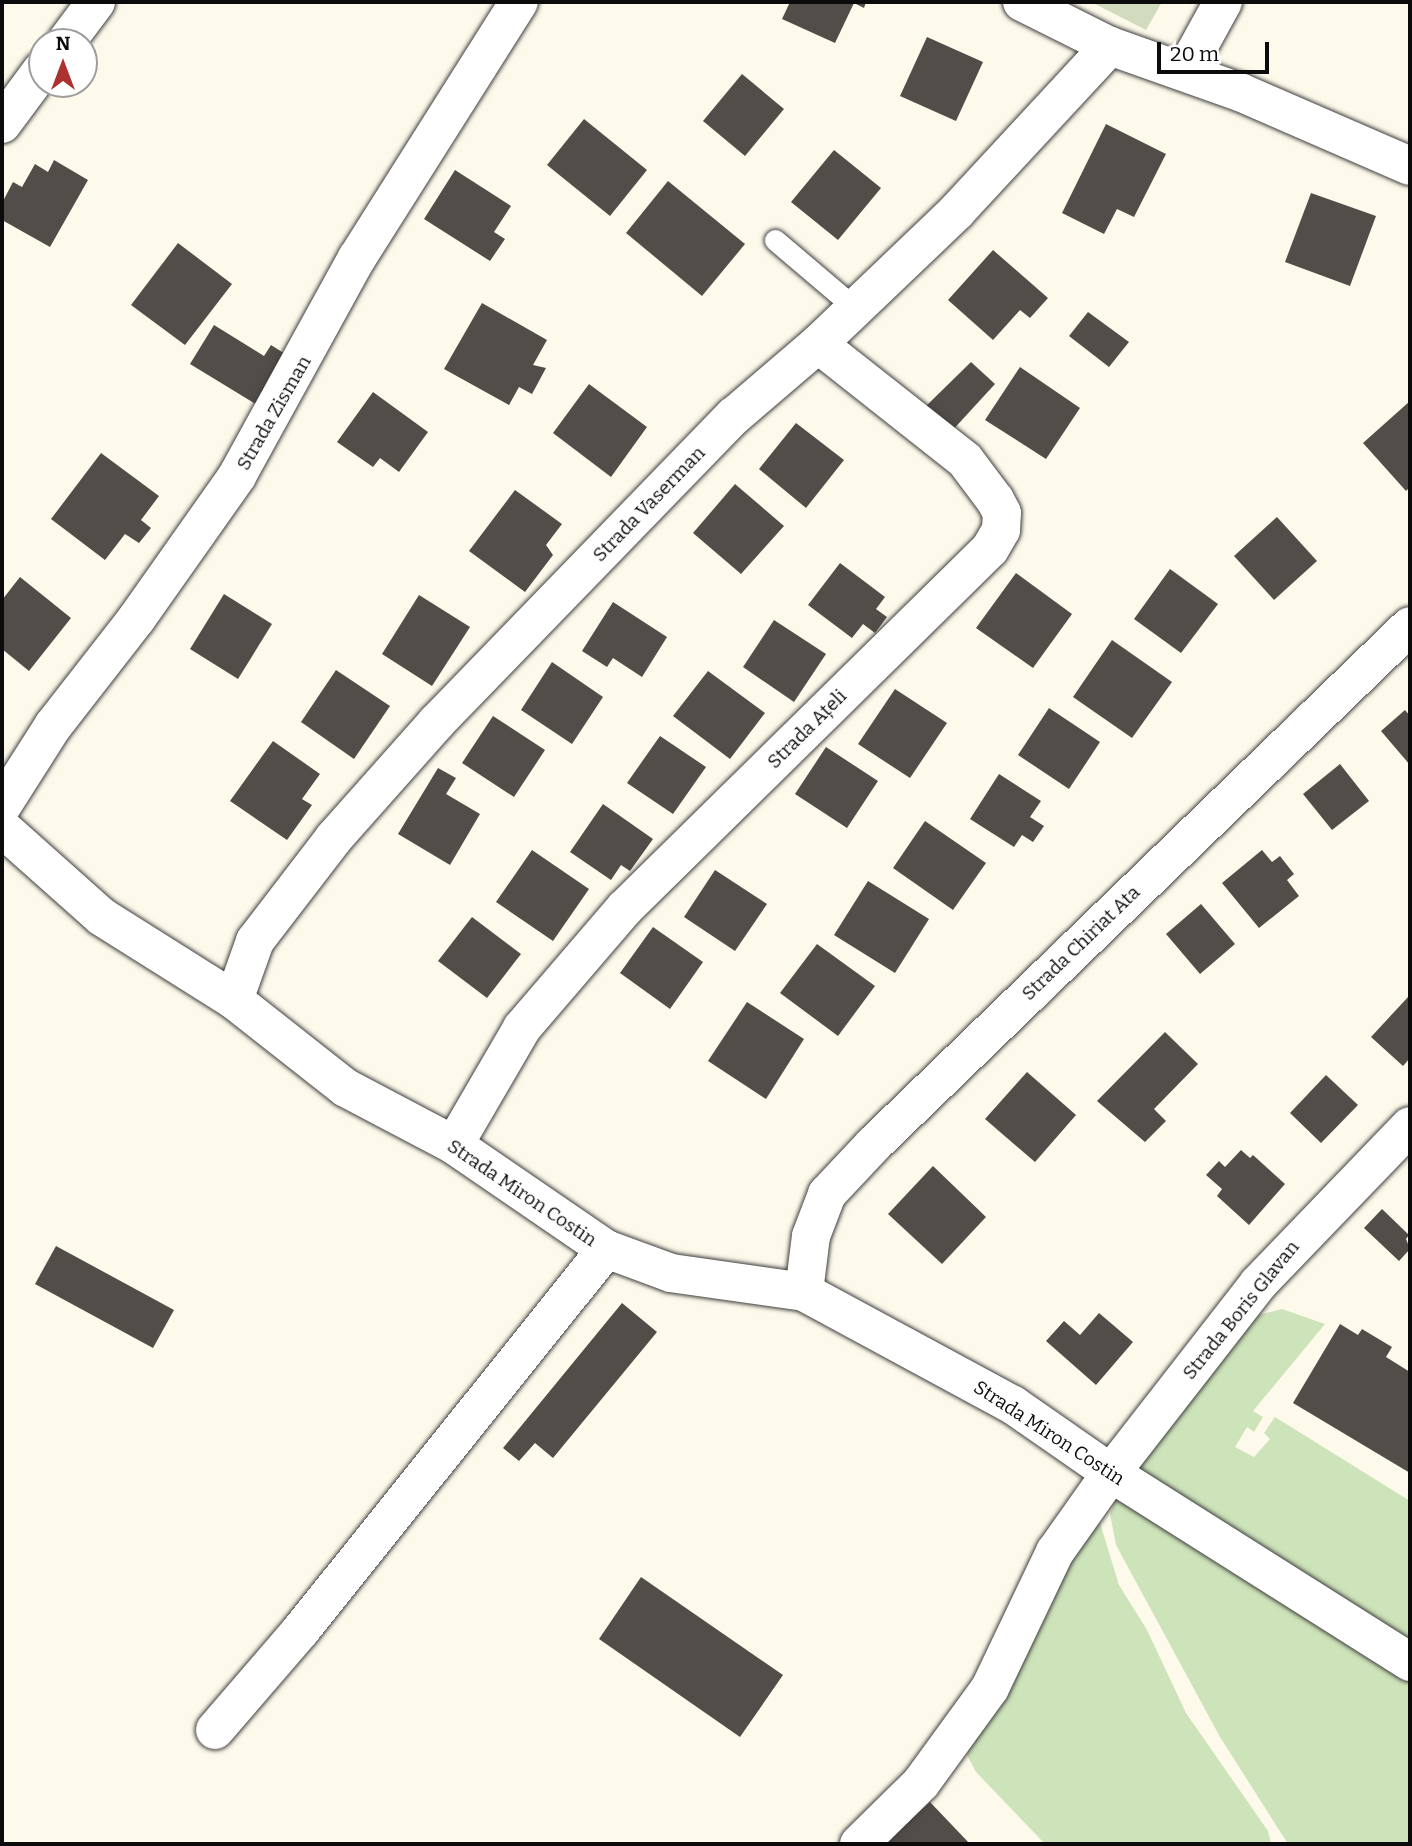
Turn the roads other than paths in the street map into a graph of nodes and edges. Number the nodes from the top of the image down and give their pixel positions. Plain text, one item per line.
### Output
1 (96, 2) edge
2 (519, 2) edge
3 (1022, 2) edge
4 (1223, 2) edge
5 (76, 28) edge
6 (1110, 46) junction
7 (1185, 71) junction
8 (28, 89) edge
9 (2, 124) edge
10 (1410, 166) edge
11 (775, 240) dead end
12 (855, 308) junction
13 (818, 344) junction
14 (1410, 626) edge
15 (2, 806) edge
16 (2, 828) edge
17 (234, 1000) junction
18 (1410, 1126) edge
19 (454, 1145) junction
20 (606, 1249) junction
21 (804, 1292) junction
22 (1111, 1473) junction
23 (1410, 1662) edge
24 (215, 1730) dead end
25 (859, 1844) edge

1 - 5 street
2 - 15 street, Strada Zisman
3 - 6 street
4 - 7 street
6 - 7 street
6 - 12 street, Strada Vaserman
7 - 10 street
8 - 9 street
11 - 12 lane
12 - 13 street, Strada Vaserman
13 - 17 street, Strada Vaserman
13 - 19 street, Strada Ațeli
14 - 21 street, Strada Chiriat Ata
16 - 17 street, Strada Miron Costin
17 - 19 street, Strada Miron Costin
18 - 22 street, Strada Boris Glavan
19 - 20 street, Strada Miron Costin
20 - 21 street, Strada Miron Costin
20 - 24 street
21 - 22 street, Strada Miron Costin
22 - 23 street, Strada Miron Costin
22 - 25 street, Strada Boris Glavan

